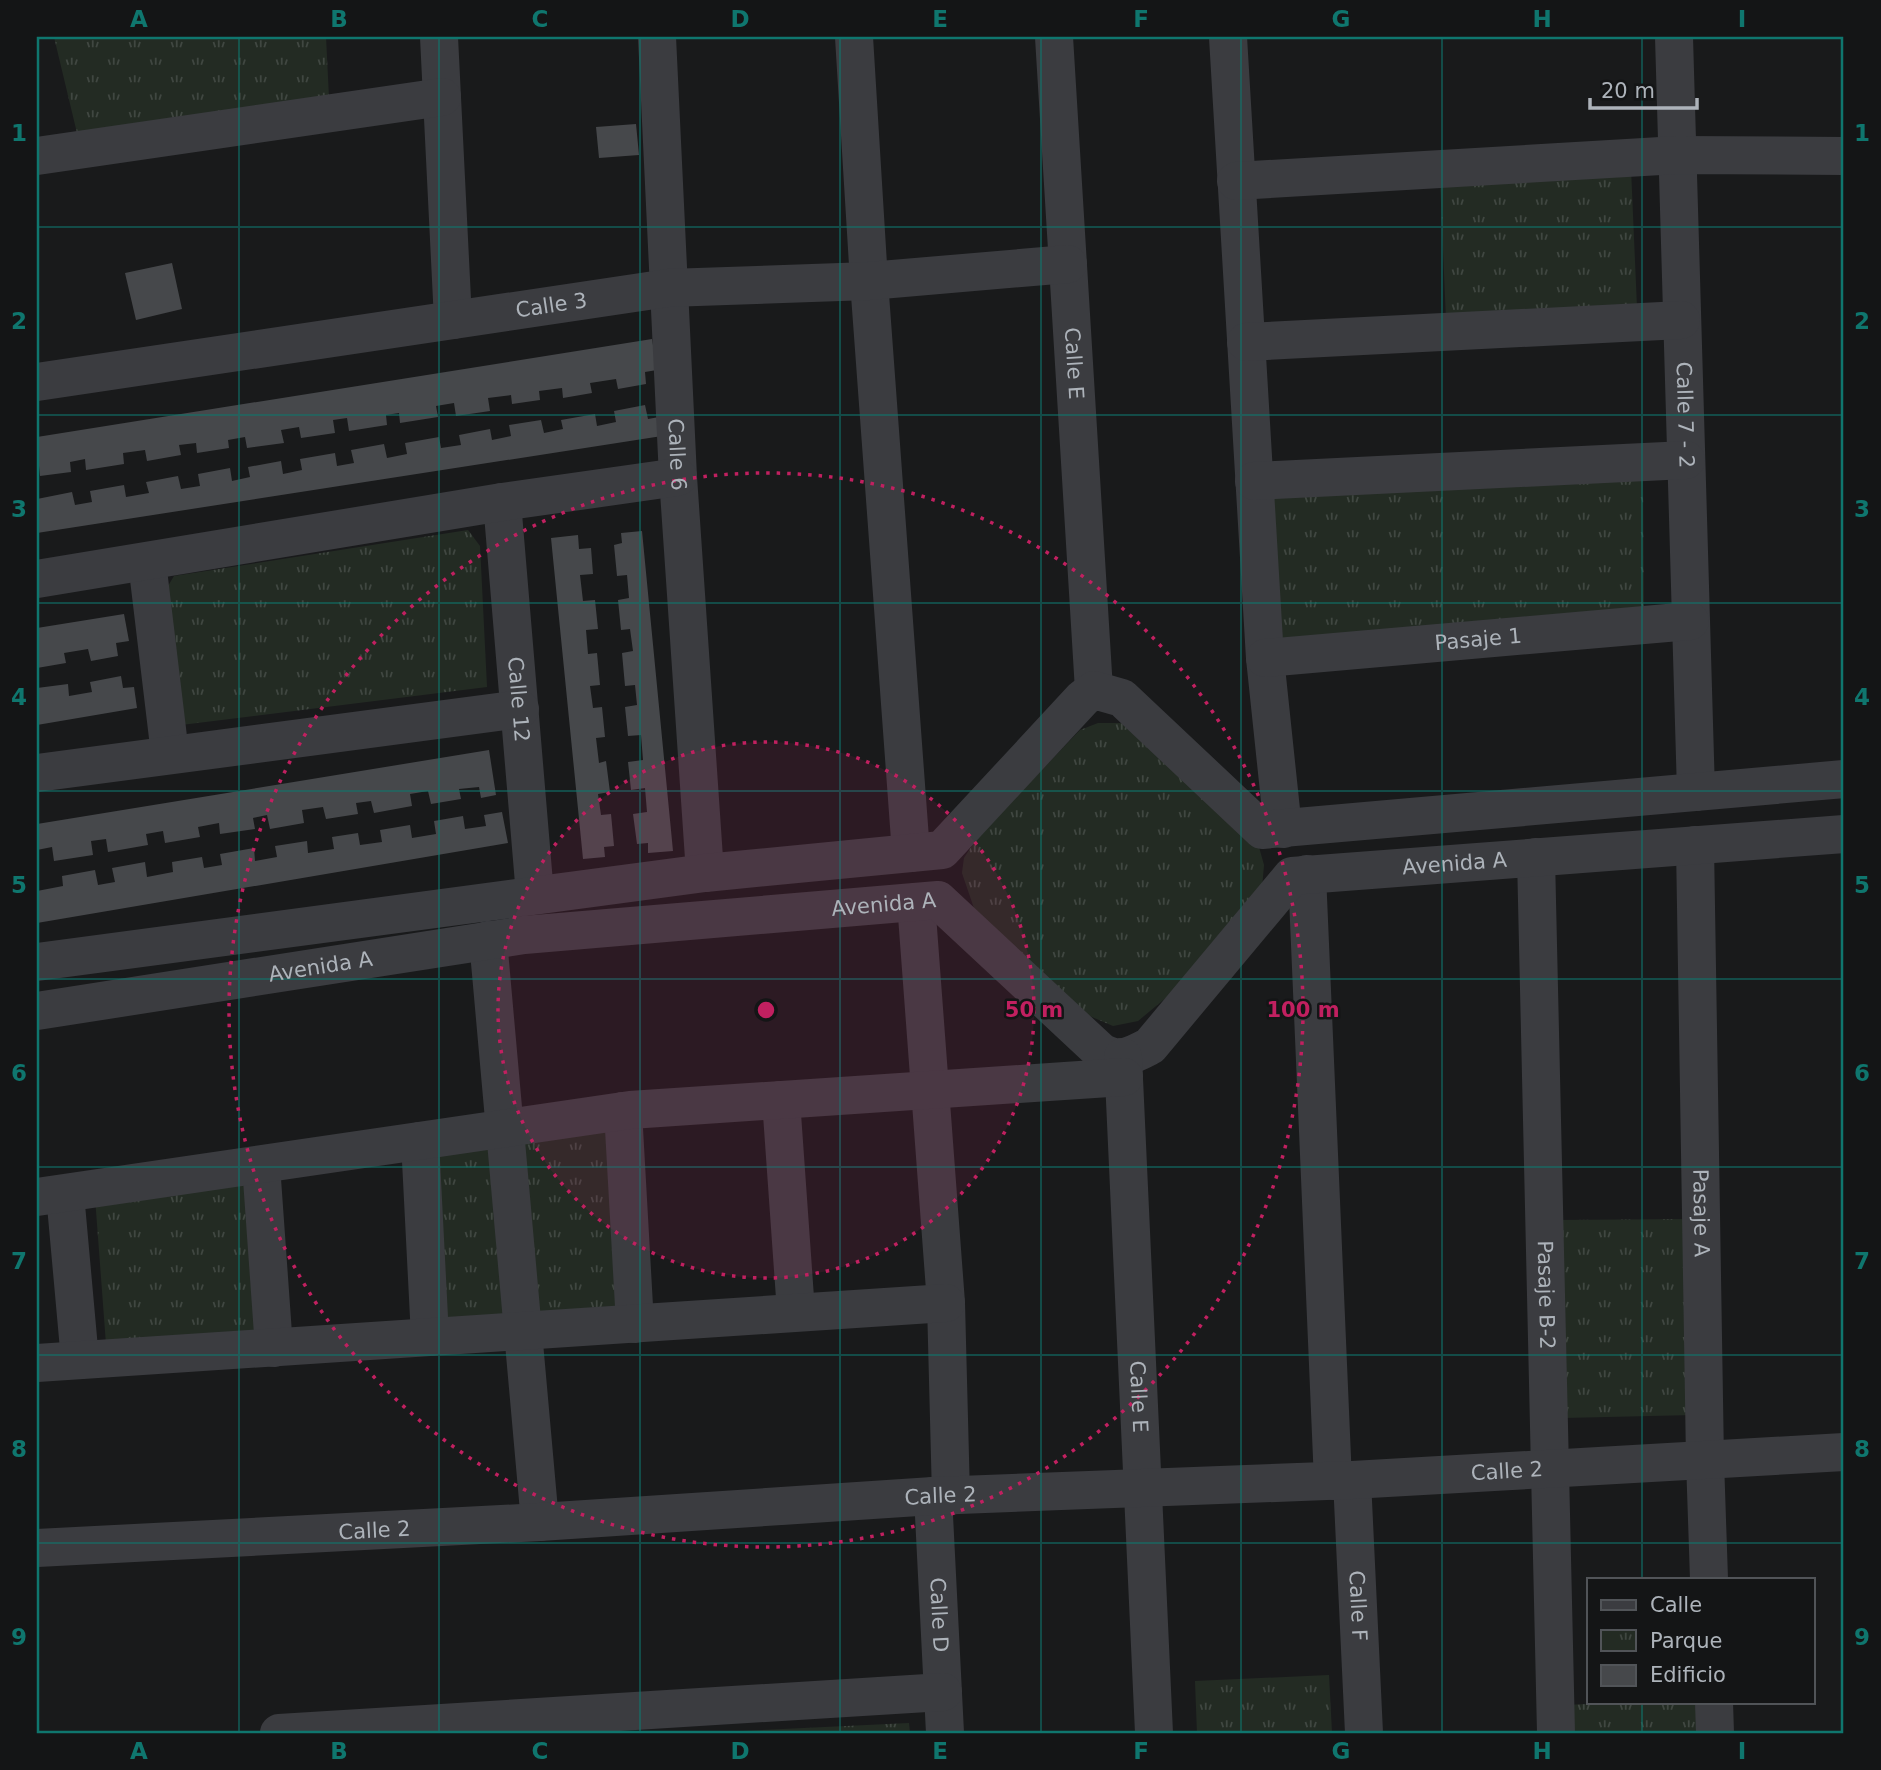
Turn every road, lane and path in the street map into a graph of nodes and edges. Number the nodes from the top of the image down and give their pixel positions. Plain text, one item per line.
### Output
1 (439, 37) edge
2 (657, 37) edge
3 (854, 37) edge
4 (1054, 37) edge
5 (1228, 37) edge
6 (1674, 37) edge
7 (442, 97) junction
8 (1678, 155) junction
9 (37, 156) edge
10 (1844, 156) edge
11 (1236, 181) junction
12 (1068, 264) junction
13 (869, 281) junction
14 (668, 288) junction
15 (453, 320) junction
16 (1681, 320) junction
17 (1246, 342) junction
18 (37, 382) edge
19 (1686, 460) junction
20 (678, 477) junction
21 (1254, 481) junction
22 (502, 502) junction
23 (147, 562) junction
24 (37, 579) edge
25 (1690, 621) junction
26 (1265, 657) junction
27 (1094, 690) junction
28 (520, 709) junction
29 (170, 754) junction
30 (37, 773) edge
31 (1844, 779) edge
32 (1696, 792) junction
33 (1283, 829) junction
34 (1844, 834) edge
35 (1695, 845) junction
36 (911, 853) junction
37 (1536, 857) junction
38 (705, 873) junction
39 (1307, 874) junction
40 (535, 895) junction
41 (916, 902) junction
42 (488, 940) junction
43 (37, 962) edge
44 (37, 1011) edge
45 (1124, 1067) junction
46 (930, 1091) junction
47 (781, 1100) junction
48 (623, 1111) junction
49 (505, 1129) junction
50 (420, 1141) junction
51 (261, 1165) junction
52 (51, 1196) edge
53 (946, 1303) junction
54 (796, 1312) junction
55 (635, 1324) junction
56 (523, 1331) junction
57 (430, 1337) junction
58 (274, 1348) junction
59 (80, 1360) junction
60 (37, 1363) edge
61 (1844, 1452) edge
62 (1704, 1460) junction
63 (1550, 1470) junction
64 (1342, 1480) junction
65 (1144, 1490) junction
66 (942, 1496) junction
67 (540, 1522) junction
68 (37, 1548) edge
69 (1709, 1578) edge
70 (943, 1692) junction
71 (1714, 1704) edge
72 (279, 1733) edge
73 (945, 1733) edge
74 (1154, 1733) edge
75 (1364, 1733) edge
76 (1556, 1733) edge
77 (1716, 1733) edge

1 - 7 street
2 - 14 street, Calle 6
3 - 13 street
4 - 12 street, Calle E
5 - 11 street
6 - 8 street, Calle 7 - 2
7 - 9 street
7 - 15 street
8 - 10 street
8 - 11 street
8 - 16 street, Calle 7 - 2
11 - 17 street
12 - 13 street, Calle 3
12 - 27 street, Calle E
13 - 14 street, Calle 3
13 - 36 street
14 - 15 street, Calle 3
14 - 20 street, Calle 6
15 - 18 street, Calle 3
16 - 17 street
16 - 19 street, Calle 7 - 2
17 - 21 street
19 - 21 street
19 - 25 street, Calle 7 - 2
20 - 22 street
20 - 38 street, Calle 6
21 - 26 street
22 - 23 street
22 - 28 street, Calle 12
23 - 24 street
23 - 29 street
25 - 26 street, Pasaje 1
25 - 32 street, Calle 7 - 2
26 - 33 street
27 - 33 street
27 - 36 street, Avenida A
28 - 29 street
28 - 40 street, Calle 12
29 - 30 street
31 - 32 street
32 - 33 street
34 - 35 street, Avenida A
35 - 37 street, Avenida A
35 - 62 street, Pasaje A
36 - 38 street, Avenida A
37 - 39 street, Avenida A
37 - 63 street, Pasaje B-2
38 - 40 street, Avenida A
39 - 45 street, Avenida A
39 - 64 street, Calle F
40 - 43 street, Avenida A
41 - 42 street, Avenida A
41 - 45 street, Avenida A
41 - 46 street, Calle D
42 - 44 street, Avenida A
42 - 49 street
45 - 46 street
45 - 65 street, Calle E
46 - 47 street
46 - 53 street, Calle D
47 - 48 street
47 - 54 street
48 - 49 street
48 - 55 street
49 - 50 street
49 - 56 street
50 - 51 street
50 - 57 street
51 - 52 street
51 - 58 street
52 - 59 street
53 - 54 street
53 - 66 street, Calle D
54 - 55 street
55 - 56 street
56 - 57 street
56 - 67 street
57 - 58 street
58 - 59 street
59 - 60 street
61 - 62 street, Calle 2
62 - 63 street, Calle 2
62 - 69 street, Pasaje A
63 - 64 street, Calle 2
63 - 76 street, Pasaje B-2
64 - 65 street, Calle 2
64 - 75 street, Calle F
65 - 66 street, Calle 2
65 - 74 street, Calle E
66 - 67 street, Calle 2
66 - 70 street, Calle D
67 - 68 street, Calle 2
70 - 72 street
70 - 73 street, Calle D
71 - 77 street

